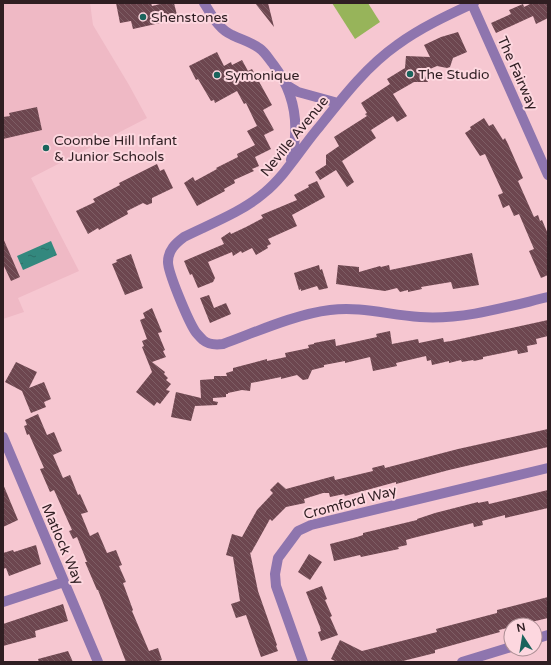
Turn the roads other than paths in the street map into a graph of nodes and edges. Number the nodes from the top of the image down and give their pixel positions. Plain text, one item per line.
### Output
1 (204, 3) edge
2 (473, 3) edge
3 (288, 86) junction
4 (338, 103) junction
5 (288, 168) junction
6 (548, 175) edge
7 (548, 297) edge
8 (3, 437) edge
9 (548, 468) edge
10 (64, 582) junction
11 (3, 602) edge
12 (503, 649) edge
13 (98, 662) edge
14 (303, 662) edge
15 (462, 662) edge

1 - 3 street
2 - 4 street, Neville Avenue
2 - 6 street, The Fairway
3 - 4 street
3 - 5 street
4 - 5 street, Neville Avenue
5 - 7 street, Neville Avenue
8 - 10 street, Matlock Way
9 - 14 street, Cromford Way
10 - 11 street
10 - 13 street, Matlock Way
12 - 15 street

